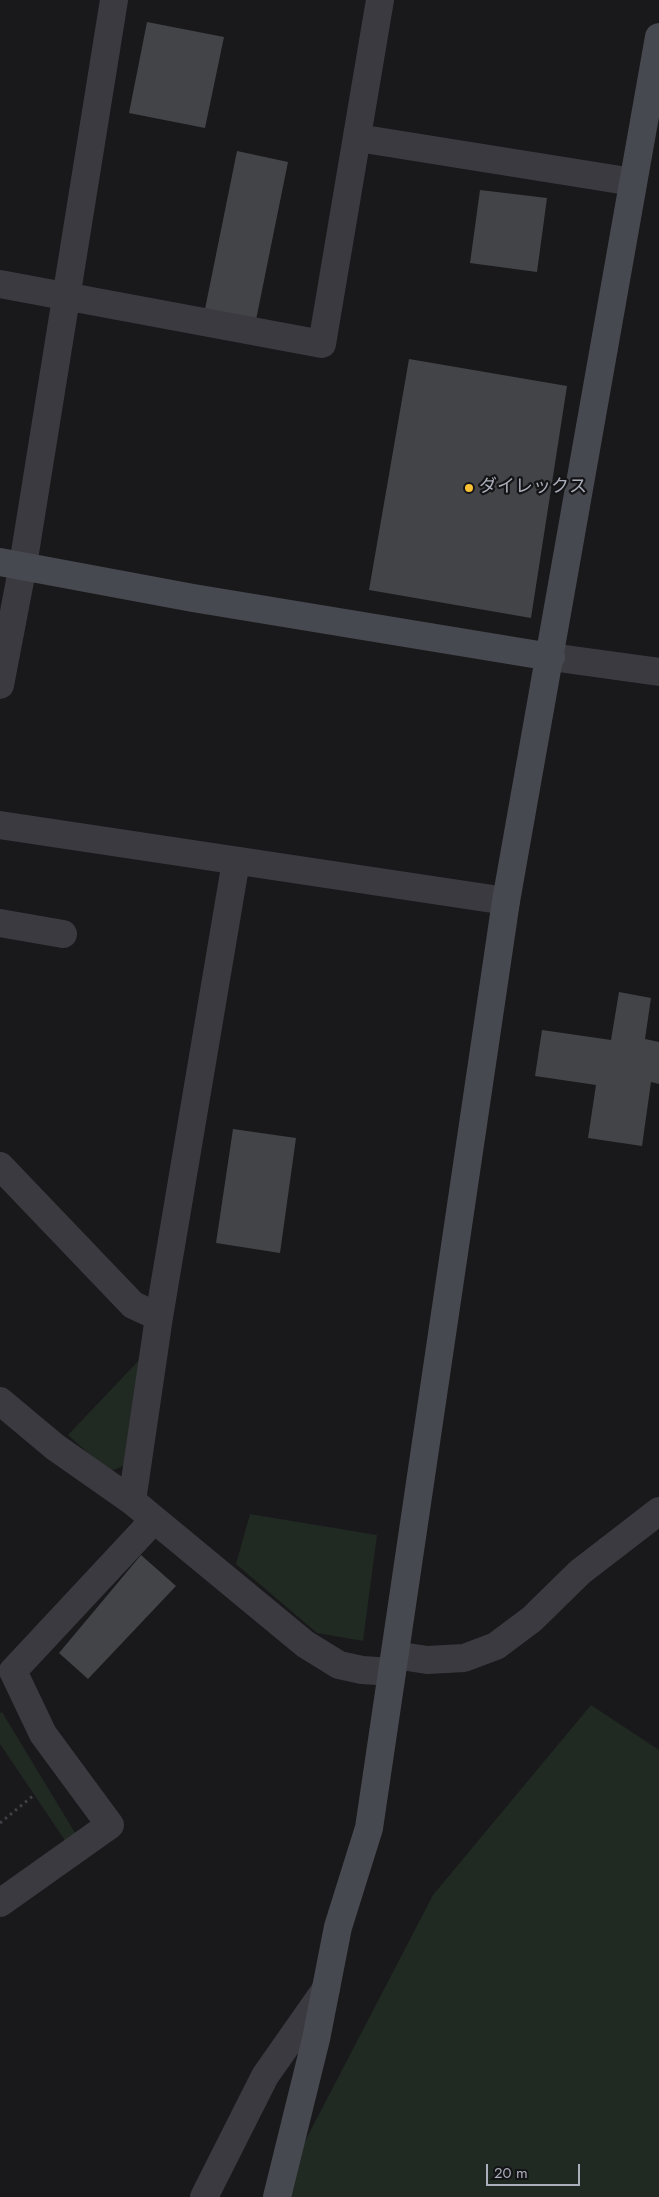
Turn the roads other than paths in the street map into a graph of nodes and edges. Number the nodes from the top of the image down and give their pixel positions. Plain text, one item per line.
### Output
1 (114, 0) edge
2 (380, 0) edge
3 (659, 38) edge
4 (358, 138) junction
5 (633, 182) junction
6 (0, 284) edge
7 (67, 296) junction
8 (11, 564) edge
9 (551, 657) junction
10 (659, 672) edge
11 (0, 685) edge
12 (0, 825) edge
13 (236, 861) junction
14 (506, 901) junction
15 (0, 923) edge
16 (63, 934) dead end
17 (0, 1166) edge
18 (159, 1318) junction
19 (0, 1401) edge
20 (132, 1501) junction
21 (659, 1511) edge
22 (154, 1521) junction
23 (394, 1663) junction
24 (7, 1678) edge
25 (0, 1903) edge
26 (326, 1989) junction
27 (212, 2190) edge
28 (277, 2197) edge

1 - 7 street
2 - 4 street
3 - 5 street
4 - 5 street
4 - 7 street
5 - 9 street
6 - 7 street
7 - 8 street
8 - 9 street
8 - 11 street
9 - 10 street
9 - 14 street
12 - 13 street
13 - 14 street
13 - 18 street
14 - 23 street
15 - 16 street
17 - 18 street
18 - 20 street
19 - 20 street
20 - 22 street
21 - 23 street
22 - 23 street
22 - 24 street
23 - 26 street
24 - 25 street
26 - 27 street
26 - 28 street

